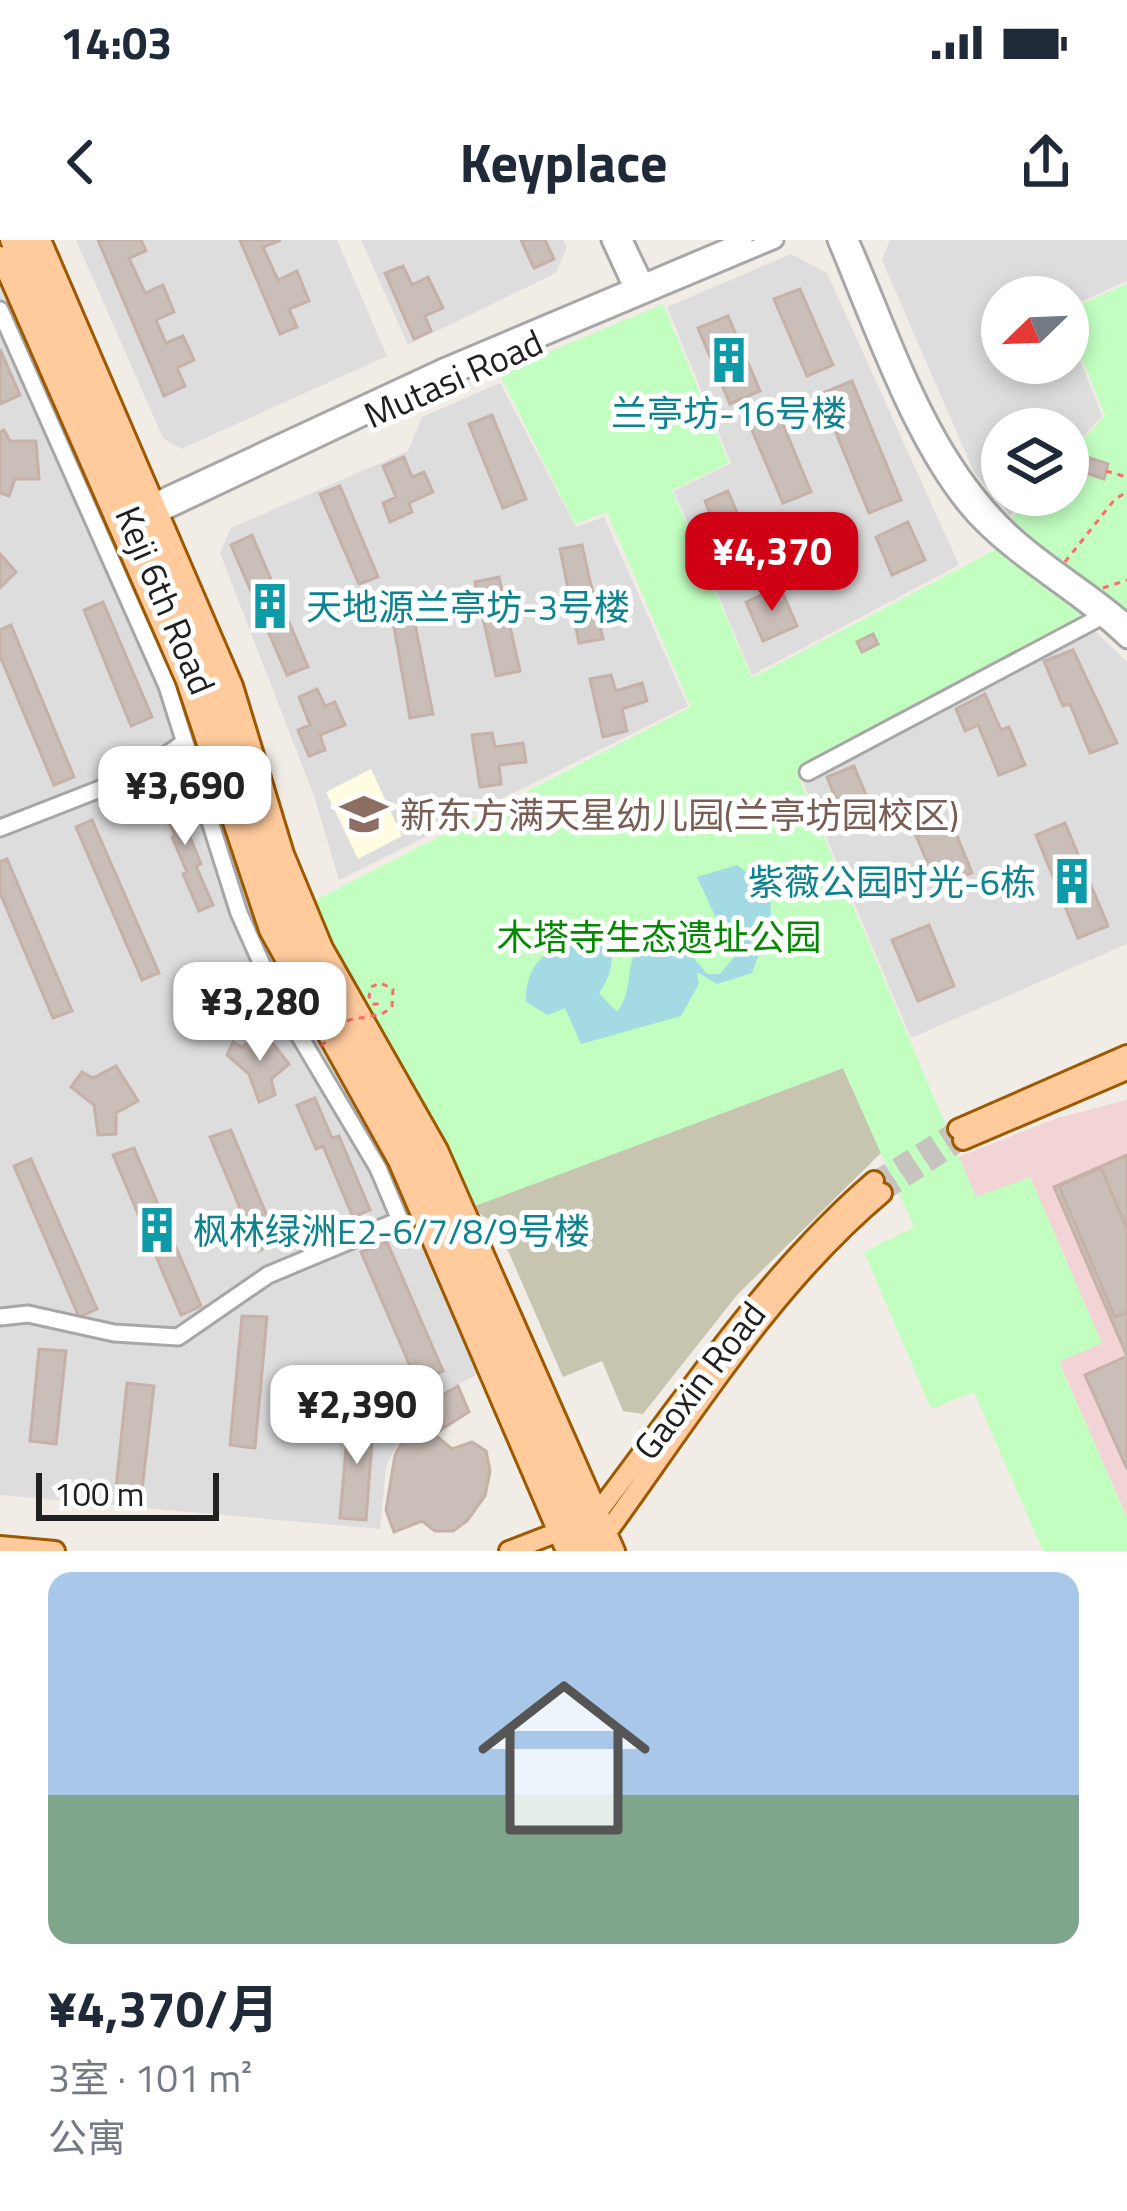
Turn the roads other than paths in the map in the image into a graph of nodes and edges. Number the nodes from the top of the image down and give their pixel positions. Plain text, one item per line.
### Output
1 (10, 240) edge
2 (26, 240) edge
3 (41, 240) edge
4 (610, 240) edge
5 (624, 240) edge
6 (745, 240) edge
7 (775, 240) edge
8 (836, 240) edge
9 (850, 240) edge
10 (0, 256) edge
11 (640, 290) junction
12 (0, 310) edge
13 (145, 513) junction
14 (1108, 614) junction
15 (1127, 623) edge
16 (1127, 640) edge
17 (183, 743) junction
18 (808, 772) dead end
19 (0, 828) edge
20 (1127, 1054) edge
21 (1127, 1070) edge
22 (878, 1187) tunnel mouth
23 (0, 1317) edge
24 (589, 1539) edge
25 (0, 1546) edge
26 (55, 1551) edge
27 (509, 1551) edge

1 - 13 main road, Keji 6th Road
2 - 13 main road, Keji 6th Road
3 - 13 main road
4 - 11 street
5 - 11 street
6 - 11 street, Mutasi Road
7 - 11 street, Mutasi Road
8 - 14 street
9 - 14 street
10 - 24 main road
11 - 13 street, Mutasi Road
12 - 17 street
13 - 24 main road, Keji 6th Road
14 - 15 street
14 - 16 street
14 - 18 street
17 - 19 street
17 - 23 street
20 - 21 main road
22 - 24 main road, Gaoxin Road
24 - 27 main road
25 - 26 main road

